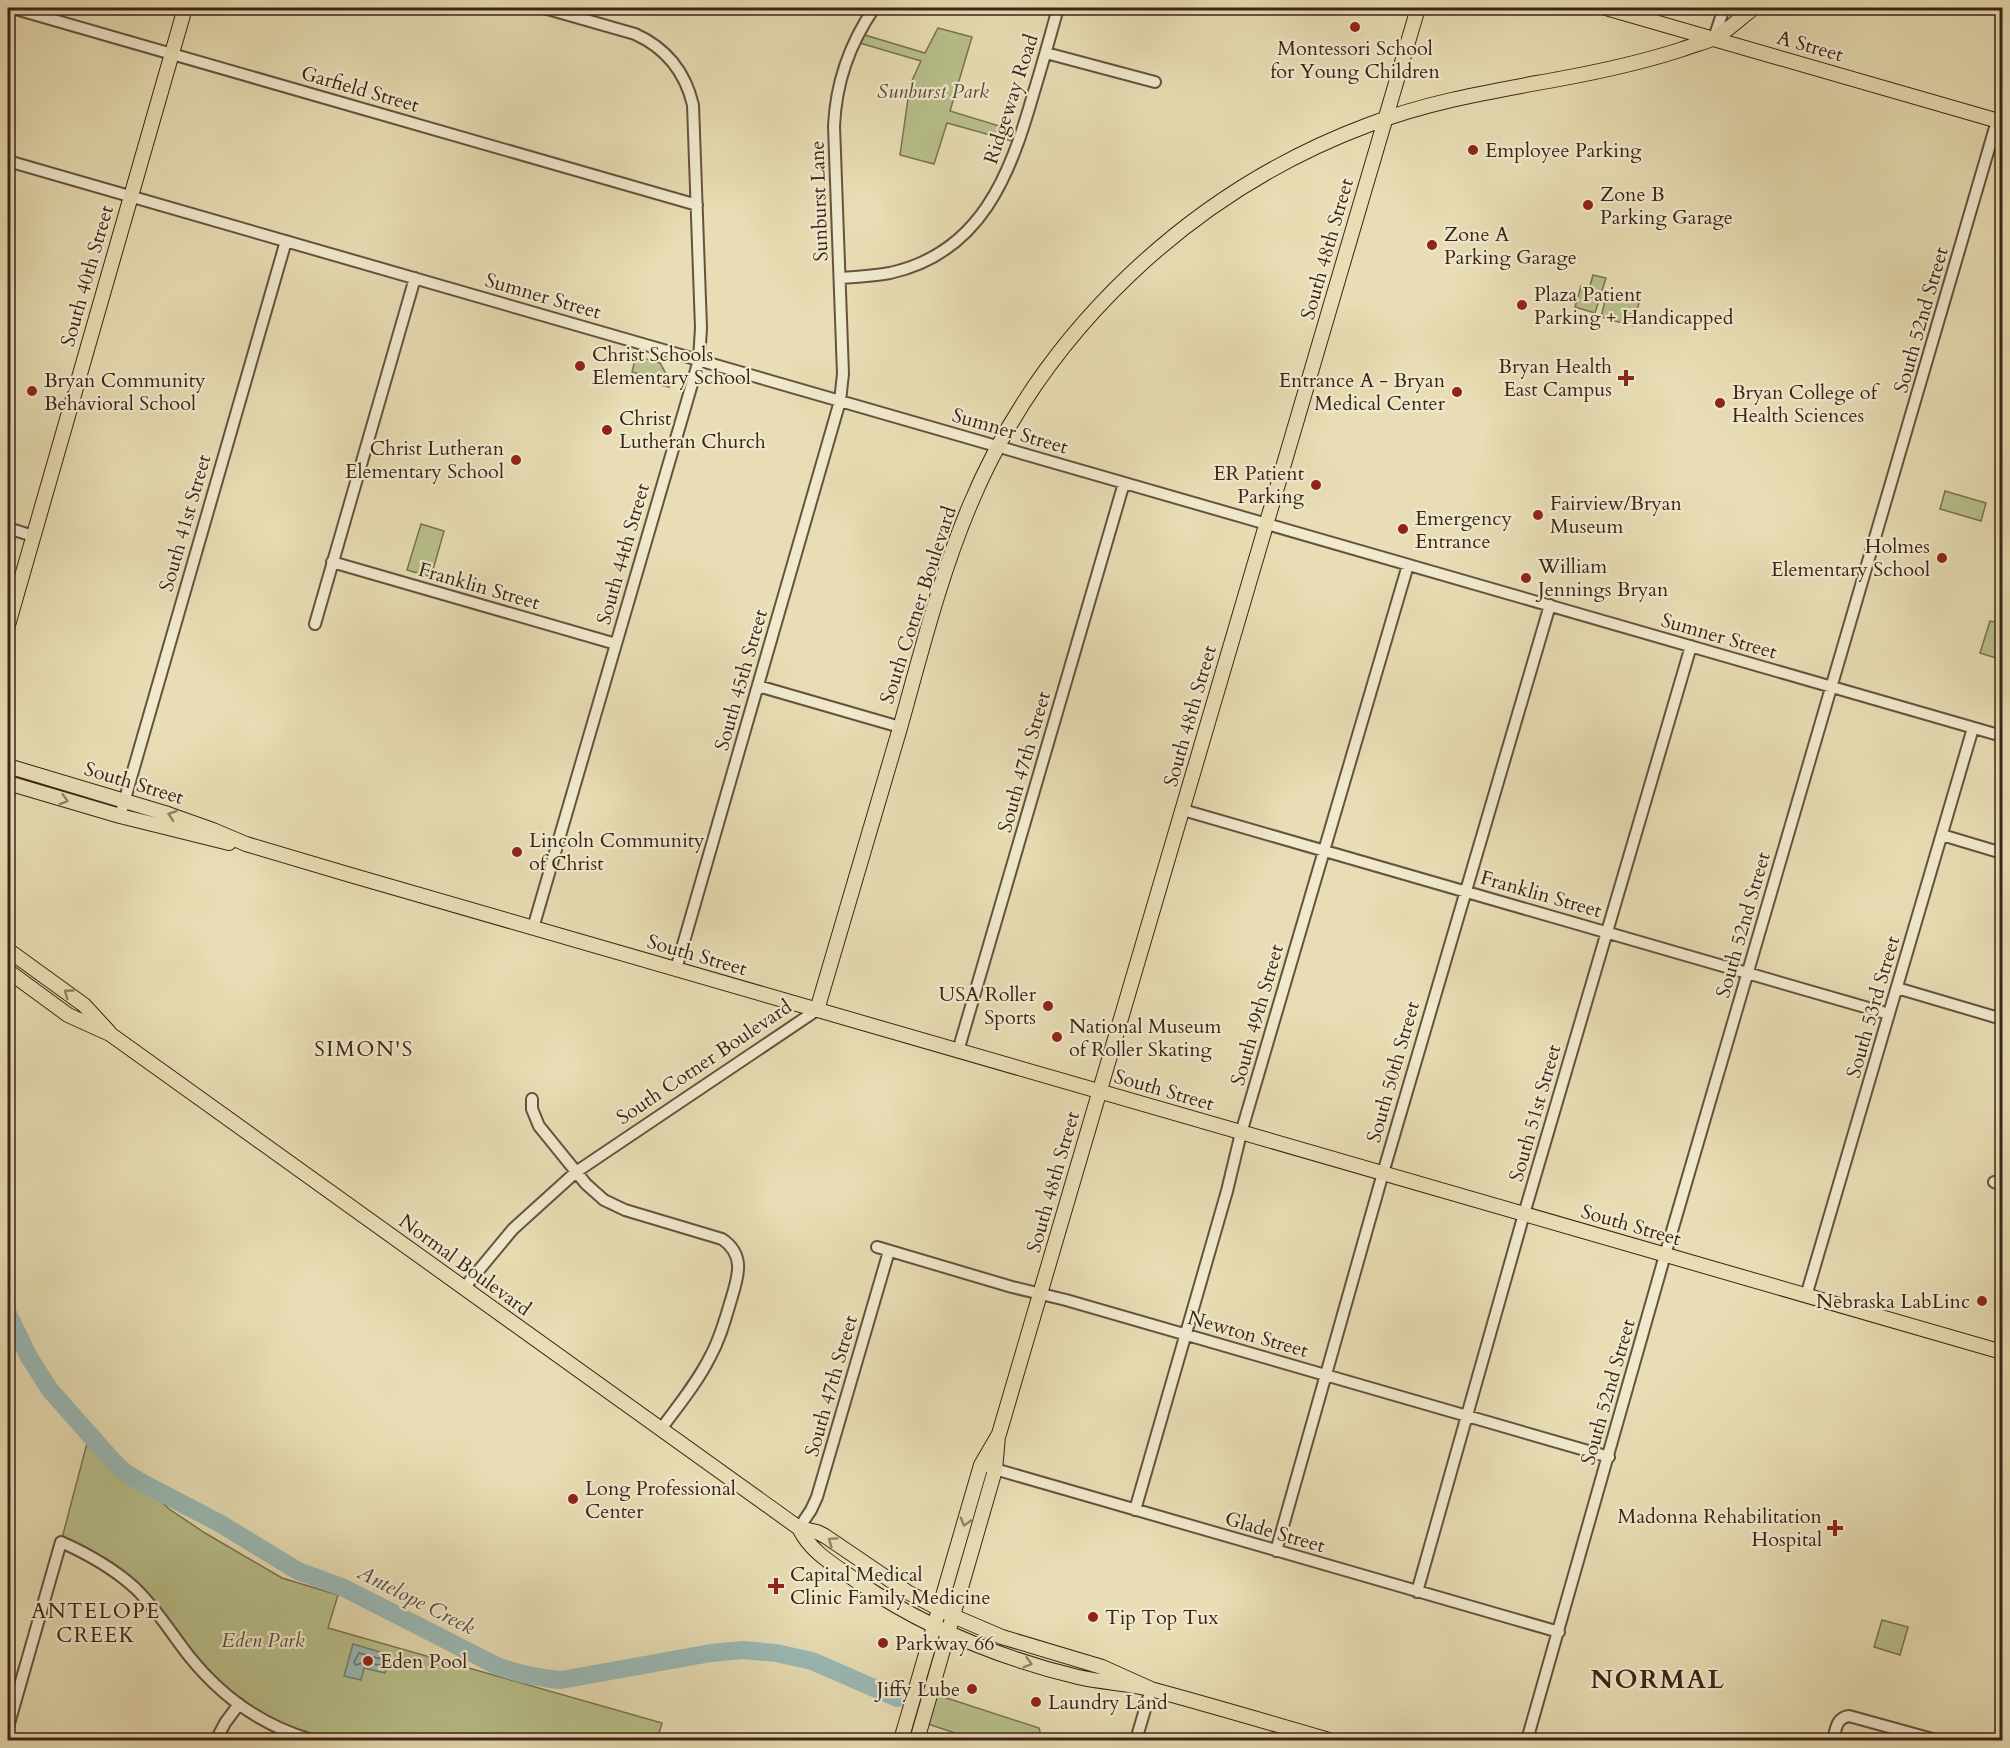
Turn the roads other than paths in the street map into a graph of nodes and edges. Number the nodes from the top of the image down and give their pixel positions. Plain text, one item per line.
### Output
1 (12, 8) edge
2 (185, 8) edge
3 (544, 8) edge
4 (874, 8) edge
5 (1058, 8) edge
6 (1418, 8) edge
7 (1606, 8) edge
8 (1724, 8) edge
9 (1754, 8) edge
10 (1714, 38) junction
11 (1046, 52) junction
12 (172, 53) junction
13 (1155, 82) dead end
14 (1386, 118) junction
15 (2001, 120) edge
16 (8, 161) edge
17 (130, 196) junction
18 (697, 205) junction
19 (286, 241) junction
20 (415, 278) junction
21 (840, 278) junction
22 (699, 360) junction
23 (840, 401) junction
24 (998, 446) junction
25 (1124, 483) junction
26 (1266, 524) junction
27 (8, 528) edge
28 (33, 536) junction
29 (332, 562) junction
30 (1408, 565) junction
31 (1550, 605) junction
32 (8, 624) edge
33 (315, 624) dead end
34 (616, 644) junction
35 (1691, 646) junction
36 (758, 686) junction
37 (1832, 687) junction
38 (900, 727) junction
39 (1973, 728) junction
40 (2002, 736) edge
41 (8, 766) edge
42 (8, 783) edge
43 (125, 800) junction
44 (1183, 810) junction
45 (120, 816) junction
46 (1942, 835) junction
47 (246, 844) junction
48 (1324, 850) junction
49 (2002, 853) edge
50 (1466, 891) junction
51 (533, 928) junction
52 (1607, 932) junction
53 (8, 950) edge
54 (676, 969) junction
55 (8, 971) edge
56 (1748, 973) junction
57 (1897, 988) junction
58 (817, 1010) junction
59 (1889, 1014) junction
60 (2002, 1019) edge
61 (110, 1034) junction
62 (957, 1051) junction
63 (1100, 1092) junction
64 (532, 1099) dead end
65 (1241, 1133) junction
66 (576, 1172) junction
67 (1383, 1173) junction
68 (1524, 1214) junction
69 (877, 1247) dead end
70 (889, 1251) junction
71 (1665, 1255) junction
72 (464, 1288) junction
73 (1040, 1294) junction
74 (1806, 1296) junction
75 (1185, 1334) junction
76 (2002, 1352) edge
77 (1327, 1375) junction
78 (1468, 1416) junction
79 (661, 1430) junction
80 (999, 1434) junction
81 (1609, 1457) junction
82 (981, 1465) junction
83 (995, 1470) junction
84 (1135, 1510) junction
85 (799, 1528) junction
86 (1276, 1551) junction
87 (1417, 1592) junction
88 (939, 1610) junction
89 (953, 1616) junction
90 (934, 1627) junction
91 (1559, 1632) junction
92 (948, 1634) junction
93 (1151, 1689) junction
94 (238, 1704) junction
95 (8, 1727) edge
96 (216, 1740) edge
97 (312, 1740) edge
98 (901, 1740) edge
99 (917, 1740) edge
100 (1136, 1740) edge
101 (1329, 1740) edge
102 (1527, 1740) edge
103 (1833, 1740) edge
104 (1936, 1740) edge

1 - 12 street, Garfield Street
2 - 12 main road, South 40th Street
3 - 18 street, South 44th Street
4 - 21 street, Sunburst Lane
5 - 11 street, Ridgeway Road
6 - 14 main road, South 48th Street
7 - 10 main road, A Street
8 - 10 street
9 - 10 main road, South Cotner Boulevard
10 - 14 main road, South Cotner Boulevard
10 - 15 main road, A Street
11 - 13 street
11 - 21 street, Ridgeway Road
12 - 17 main road, South 40th Street
12 - 18 street, Garfield Street
14 - 24 main road, South Cotner Boulevard
14 - 26 main road, South 48th Street
15 - 37 street, South 52nd Street
16 - 17 street, Sumner Street
17 - 19 street, Sumner Street
17 - 28 main road, South 40th Street
18 - 22 street, South 44th Street
19 - 20 street, Sumner Street
19 - 43 street, South 41st Street
20 - 22 street, Sumner Street
20 - 29 street
21 - 23 street, Sunburst Lane
22 - 23 street, Sumner Street
22 - 34 street, South 44th Street
23 - 24 street, Sumner Street
23 - 36 street, South 45th Street
24 - 25 street, Sumner Street
24 - 38 main road, South Cotner Boulevard
25 - 26 street, Sumner Street
25 - 62 street, South 47th Street
26 - 30 street, Sumner Street
26 - 44 main road, South 48th Street
27 - 28 street
28 - 32 main road, South 40th Street
29 - 33 street
29 - 34 street, Franklin Street
30 - 31 street, Sumner Street
30 - 48 street, South 49th Street
31 - 35 street, Sumner Street
31 - 50 street, South 50th Street
34 - 51 street, South 44th Street
35 - 37 street, Sumner Street
35 - 52 street, South 51st Street
36 - 38 street
36 - 54 street, South 45th Street
37 - 39 street, Sumner Street
37 - 56 street, South 52nd Street
38 - 58 main road, South Cotner Boulevard
39 - 40 street, Sumner Street
39 - 46 street, South 53rd Street
41 - 43 main road, South Street
42 -> 45 main road, South Street
43 - 45 street, South 41st Street
47 -> 43 main road, South Street
44 - 48 street, Franklin Street
44 - 63 main road, South 48th Street
45 - 47 main road, South Street
46 - 49 street
46 - 57 street, South 53rd Street
47 - 51 main road, South Street
48 - 50 street, Franklin Street
48 - 65 street, South 49th Street
50 - 52 street, Franklin Street
50 - 67 street, South 50th Street
51 - 54 main road, South Street
52 - 56 street, Franklin Street
52 - 68 street, South 51st Street
61 -> 53 main road, Normal Boulevard
54 - 58 main road, South Street
55 - 61 main road, Normal Boulevard
56 - 59 street, Franklin Street
56 - 71 street, South 52nd Street
57 - 59 street, South 53rd Street
57 - 60 street
58 - 62 main road, South Street
58 - 66 street, South Cotner Boulevard
59 - 74 street, South 53rd Street
61 - 72 main road, Normal Boulevard
62 - 63 main road, South Street
63 - 65 main road, South Street
63 - 73 main road, South 48th Street
64 - 66 street
65 - 67 main road, South Street
65 - 75 street, South 49th Street
66 - 72 street, South Cotner Boulevard
66 - 79 street
67 - 68 main road, South Street
67 - 77 street, South 50th Street
68 - 71 main road, South Street
68 - 78 street, South 51st Street
69 - 70 street, Newton Street
70 - 73 street, Newton Street
70 - 85 street, South 47th Street
71 - 74 main road, South Street
71 - 81 street, South 52nd Street
72 - 79 main road, Normal Boulevard
73 - 75 street, Newton Street
73 - 80 main road, South 48th Street
74 - 76 main road, South Street
75 - 77 street, Newton Street
75 - 84 street, South 49th Street
77 - 78 street, Newton Street
77 - 86 street, South 50th Street
78 - 81 street, Newton Street
78 - 87 street, South 51st Street
79 - 85 main road, Normal Boulevard
80 - 82 main road, South 48th Street
80 - 83 main road, South 48th Street
81 - 91 street, South 52nd Street
82 - 83 street, Glade Street
82 -> 88 main road, South 48th Street
83 - 84 street, Glade Street
83 - 89 main road, South 48th Street
84 - 86 street, Glade Street
88 -> 85 main road, Normal Boulevard
85 - 90 main road, Normal Boulevard
86 - 87 street, Glade Street
87 - 91 street, Glade Street
88 - 89 main road, Normal Boulevard
88 - 90 main road, South 48th Street
89 - 92 main road, South 48th Street
89 - 93 main road, Normal Boulevard
90 - 92 main road, Normal Boulevard
90 - 98 main road, South 48th Street
91 - 102 street, South 52nd Street
92 -> 93 main road, Normal Boulevard
92 - 99 main road, South 48th Street
93 - 100 street
93 - 101 main road, Normal Boulevard
94 - 95 street
94 - 96 street
94 - 97 street
103 - 104 street

